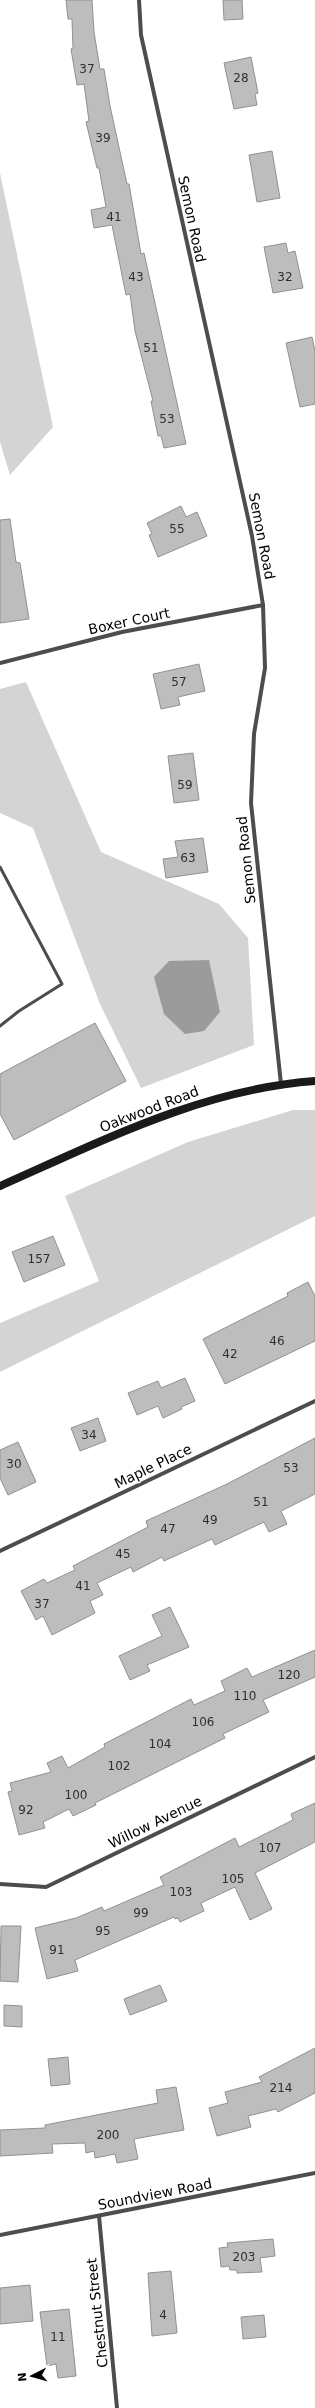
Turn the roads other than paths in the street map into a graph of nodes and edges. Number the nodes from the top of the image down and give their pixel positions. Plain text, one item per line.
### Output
1 (139, 0) edge
2 (263, 605) junction
3 (0, 663) edge
4 (0, 867) edge
5 (0, 1026) edge
6 (315, 1081) edge
7 (281, 1084) junction
8 (0, 1186) edge
9 (315, 1401) edge
10 (0, 1551) edge
11 (315, 1756) edge
12 (0, 1884) edge
13 (315, 2173) edge
14 (99, 2216) junction
15 (0, 2235) edge
16 (117, 2408) edge

1 - 2 street, Semon Road
2 - 3 street, Boxer Court
2 - 7 street, Semon Road
4 - 5 lane
6 - 7 main road, Oakwood Road
7 - 8 main road, Oakwood Road
9 - 10 street, Maple Place
11 - 12 street, Willow Avenue
13 - 14 street, Soundview Road
14 - 15 street, Soundview Road
14 - 16 street, Chestnut Street

